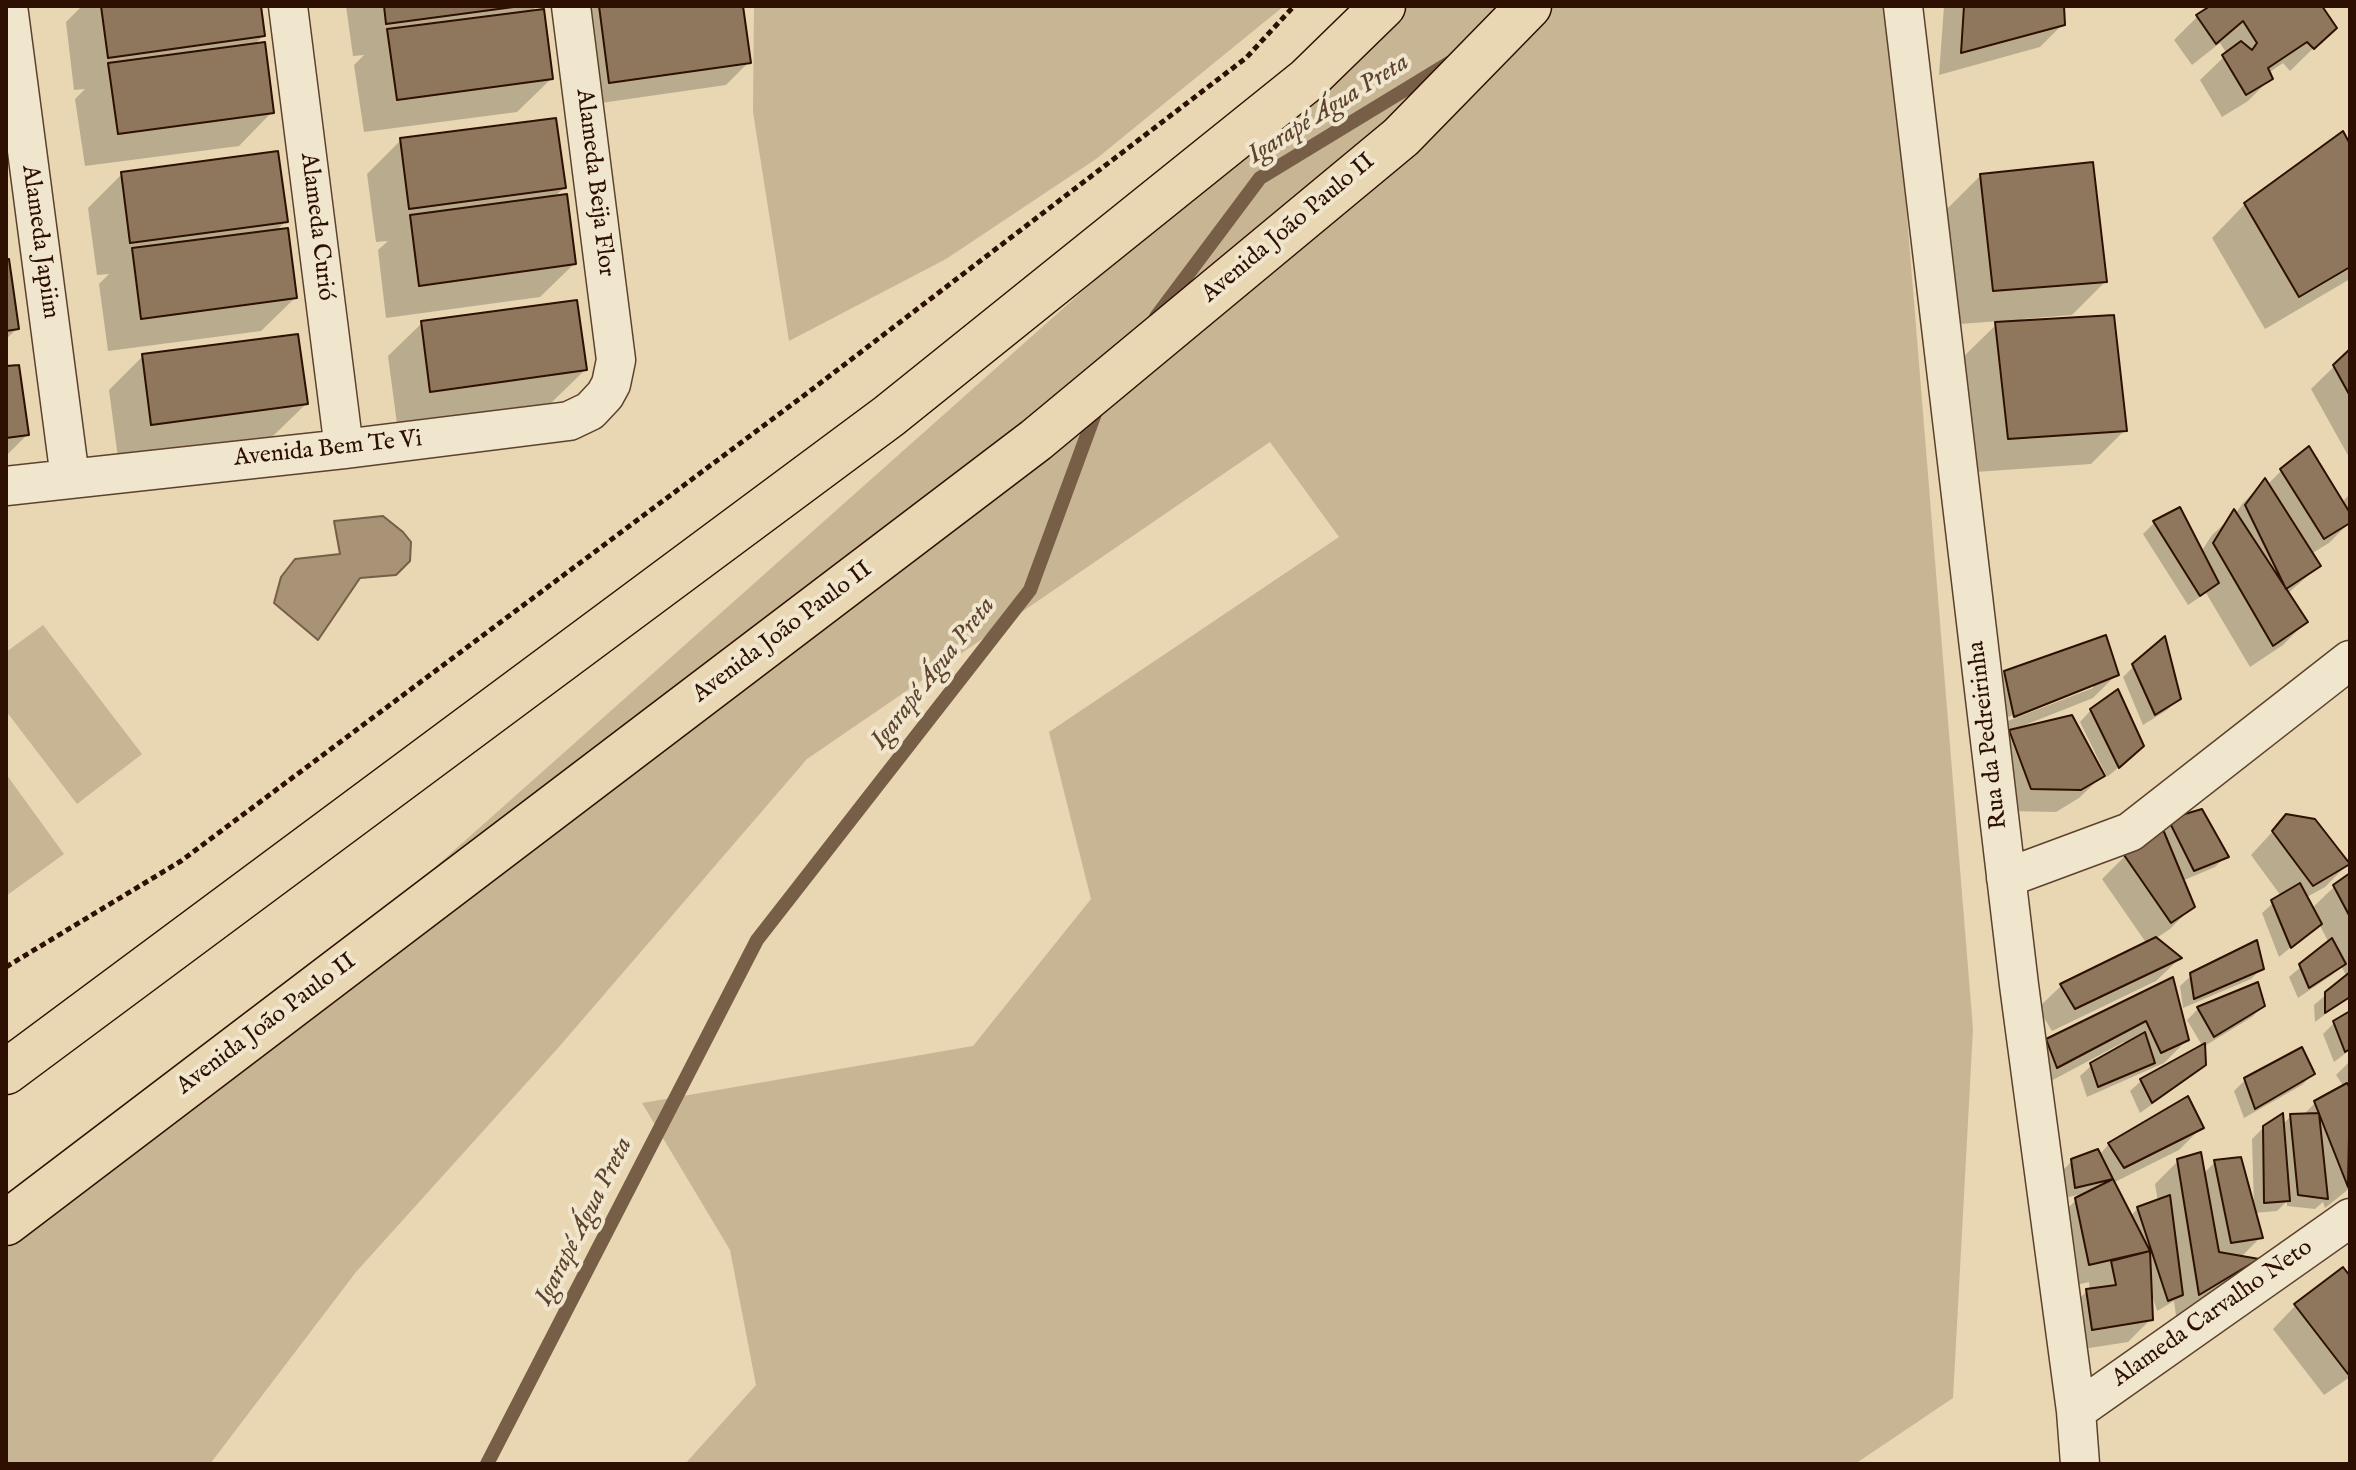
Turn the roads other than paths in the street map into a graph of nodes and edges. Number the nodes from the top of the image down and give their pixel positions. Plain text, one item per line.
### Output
1 (8, 6) edge
2 (288, 6) edge
3 (571, 6) edge
4 (1383, 6) edge
5 (1529, 6) edge
6 (1903, 6) edge
7 (616, 360) joint
8 (344, 449) junction
9 (70, 478) junction
10 (6, 486) edge
11 (2350, 660) edge
12 (2006, 878) junction
13 (6, 1072) edge
14 (2350, 1218) edge
15 (6, 1223) edge
16 (2076, 1411) junction
17 (2080, 1464) edge

1 - 9 street, Alameda Japiim
2 - 8 street, Alameda Curió
3 - 7 street, Alameda Beija Flor
4 - 13 main road
5 - 15 main road, Avenida João Paulo II
6 - 12 street, Rua da Pedreirinha
7 - 8 street, Avenida Bem Te Vi
8 - 9 street, Avenida Bem Te Vi
9 - 10 street, Avenida Bem Te Vi
11 - 12 street
12 - 16 street, Rua da Pedreirinha
14 - 16 street, Alameda Carvalho Neto
16 - 17 street, Rua da Pedreirinha

